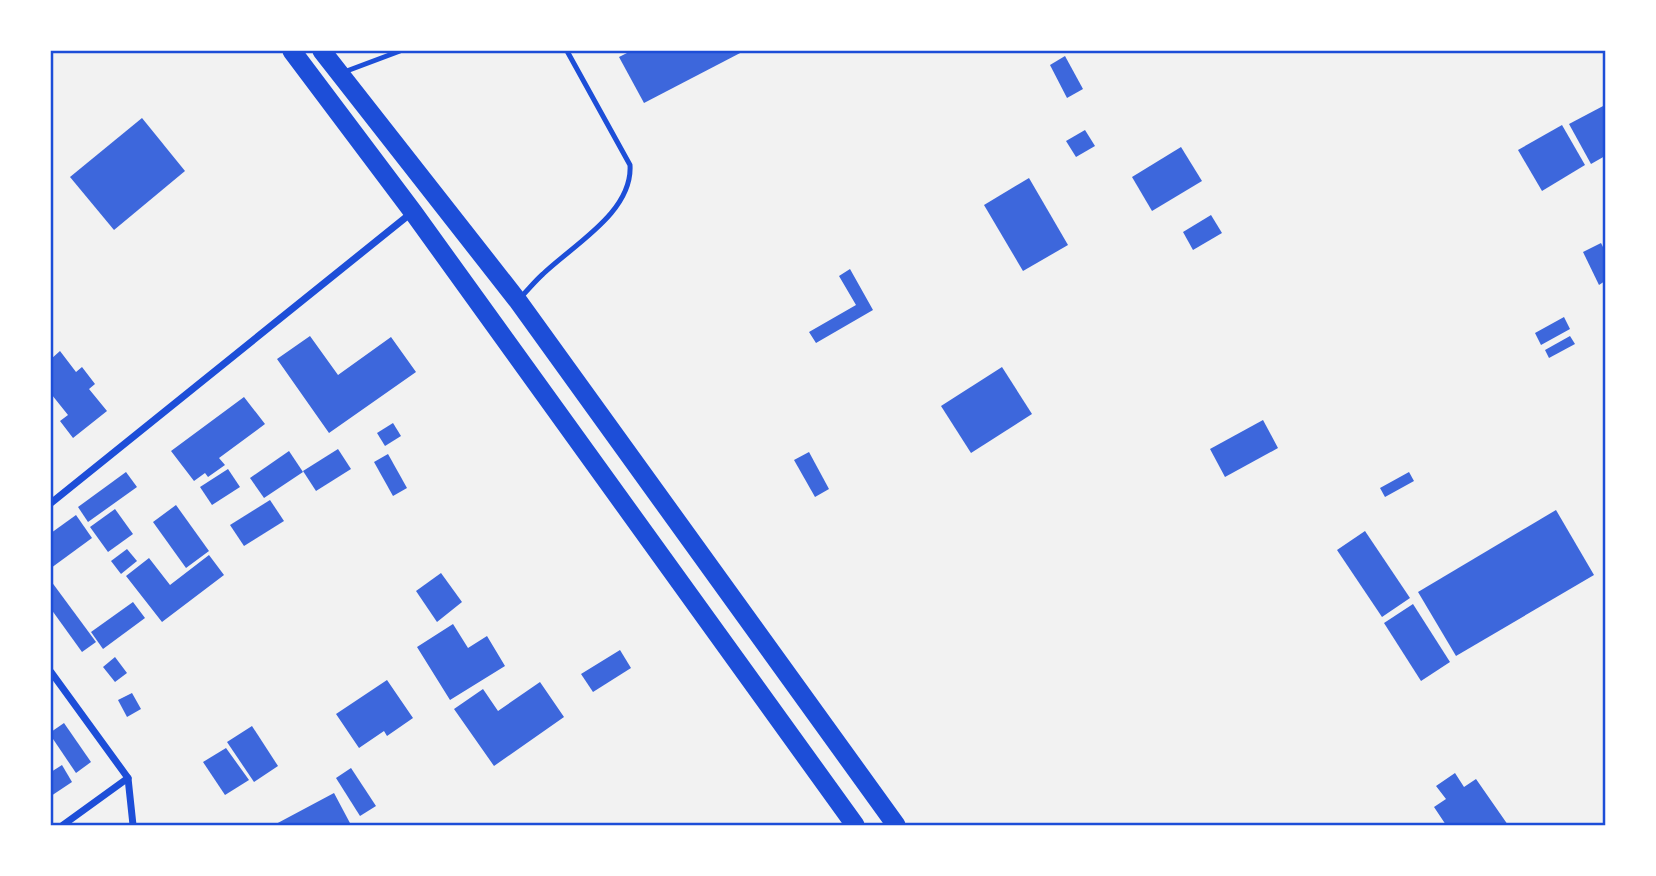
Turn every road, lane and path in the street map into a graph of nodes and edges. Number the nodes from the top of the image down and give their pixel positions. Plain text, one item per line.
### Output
1 (292, 51) edge
2 (323, 51) edge
3 (400, 51) edge
4 (567, 51) edge
5 (341, 74) junction
6 (413, 212) junction
7 (518, 301) junction
8 (51, 503) edge
9 (51, 672) edge
10 (128, 778) junction
11 (63, 825) edge
12 (133, 825) edge
13 (855, 825) edge
14 (896, 825) edge

1 - 6 highway
2 - 5 highway
3 - 5 lane
4 - 7 lane
5 - 7 highway
6 - 8 street
6 - 13 highway
7 - 14 highway
9 - 10 street
10 - 11 street
10 - 12 street

